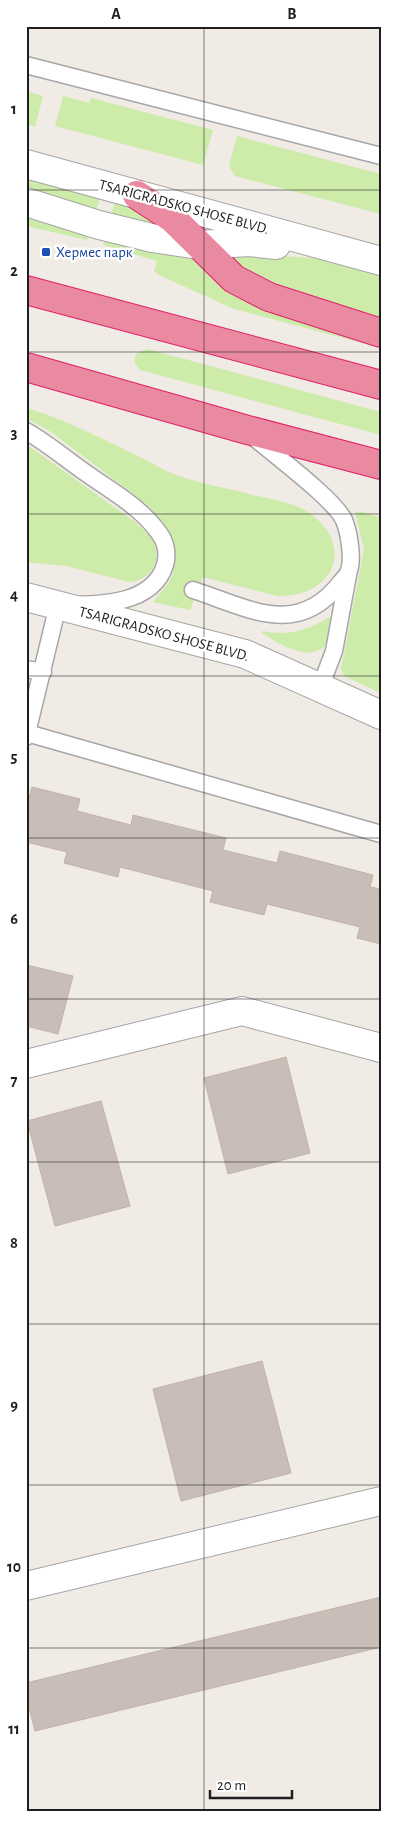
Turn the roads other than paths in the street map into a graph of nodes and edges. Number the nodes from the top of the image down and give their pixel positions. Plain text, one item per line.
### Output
1 (26, 65) edge
2 (381, 156) edge
3 (26, 164) edge
4 (137, 195) junction
5 (26, 202) edge
6 (198, 244) junction
7 (342, 251) junction
8 (381, 261) edge
9 (26, 290) edge
10 (381, 333) edge
11 (26, 367) edge
12 (381, 385) edge
13 (244, 429) junction
14 (26, 432) edge
15 (381, 464) edge
16 (349, 572) junction
17 (193, 590) dead end
18 (26, 597) edge
19 (58, 605) junction
20 (26, 669) edge
21 (43, 672) junction
22 (320, 688) junction
23 (381, 714) edge
24 (27, 735) edge
25 (381, 834) edge
26 (381, 1048) edge
27 (26, 1064) edge
28 (381, 1501) edge
29 (26, 1586) edge

1 - 2 lane
3 - 4 street, TSARIGRADSKO SHOSE BLVD.
4 - 6 highway
4 - 7 street, TSARIGRADSKO SHOSE BLVD.
5 - 6 street, TSARIGRADSKO SHOSE BLVD.
6 - 7 street, TSARIGRADSKO SHOSE BLVD.
6 - 10 highway
7 - 8 street, TSARIGRADSKO SHOSE BLVD.
9 - 12 highway
11 - 13 highway
13 - 15 highway
13 - 16 lane
14 - 19 lane
16 - 17 lane
16 - 22 lane
18 - 19 street, TSARIGRADSKO SHOSE BLVD.
19 - 21 lane
19 - 22 street, TSARIGRADSKO SHOSE BLVD.
20 - 21 lane
21 - 24 lane
22 - 23 street, TSARIGRADSKO SHOSE BLVD.
24 - 25 lane
26 - 27 street
28 - 29 street

